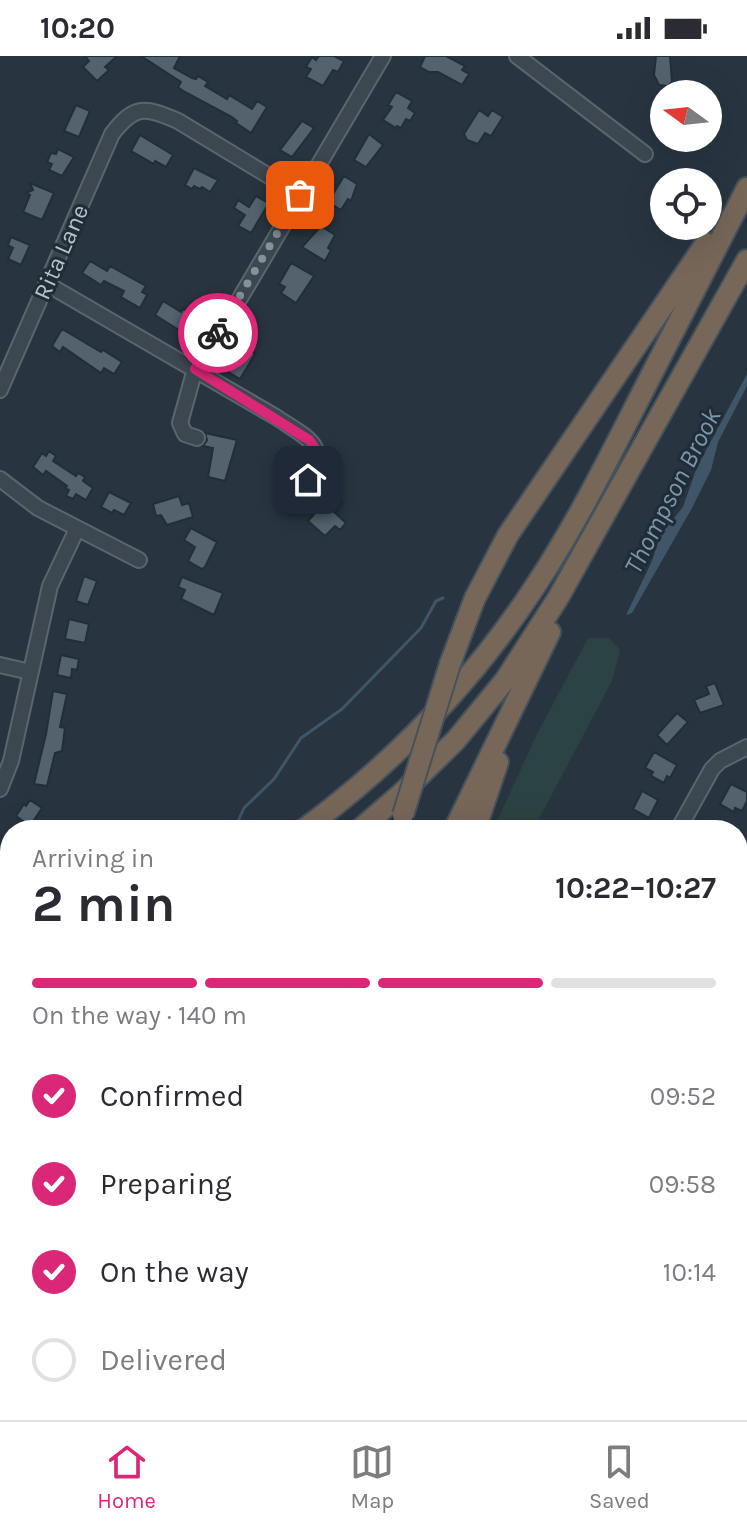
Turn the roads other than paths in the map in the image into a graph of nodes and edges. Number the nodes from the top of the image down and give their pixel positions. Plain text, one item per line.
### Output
1 (383, 56) edge
2 (517, 56) edge
3 (645, 154) dead end
4 (747, 179) edge
5 (747, 188) edge
6 (300, 195) junction
7 (747, 260) edge
8 (47, 284) junction
9 (689, 365) junction
10 (195, 369) junction
11 (0, 390) edge
12 (197, 438) dead end
13 (0, 479) edge
14 (308, 480) dead end
15 (77, 529) junction
16 (139, 560) dead end
17 (0, 665) edge
18 (30, 672) junction
19 (524, 682) junction
20 (747, 747) edge
21 (0, 789) edge
22 (316, 820) edge
23 (371, 820) edge
24 (401, 820) edge
25 (459, 820) edge
26 (478, 820) edge
27 (684, 820) edge

1 - 6 street
2 - 3 street
4 - 24 highway, bridge
5 - 22 highway
6 - 8 street, Rita Lane
6 - 10 street
7 - 9 highway
8 - 10 street
8 - 11 street, Rita Lane
9 - 19 highway
9 - 23 highway
10 - 12 street
10 - 14 street
13 - 15 street
15 - 16 street
15 - 18 street
17 - 18 street
18 - 21 street
19 - 25 highway
19 - 26 highway
20 - 27 street

